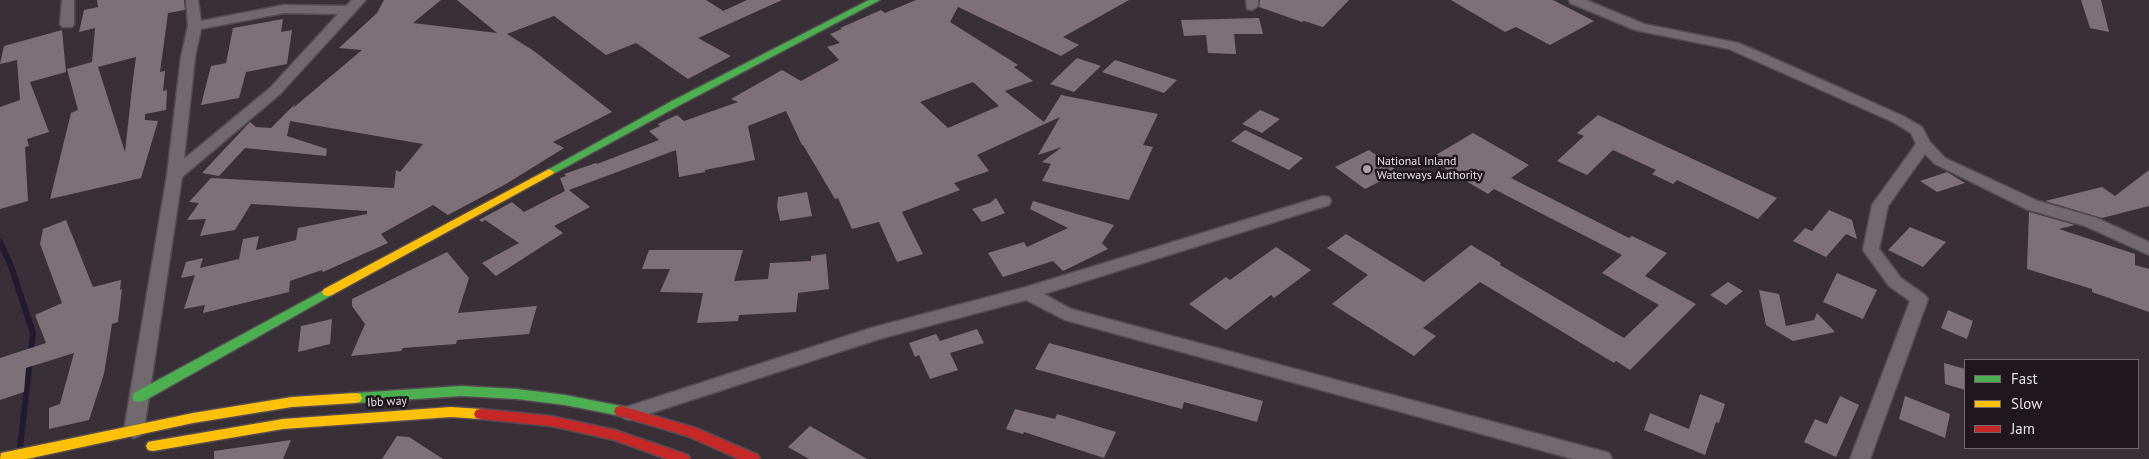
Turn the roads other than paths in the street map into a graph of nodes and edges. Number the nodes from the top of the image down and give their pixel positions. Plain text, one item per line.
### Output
1 (68, 0) edge
2 (192, 0) edge
3 (360, 0) edge
4 (876, 0) edge
5 (1575, 0) edge
6 (349, 10) junction
7 (68, 24) dead end
8 (195, 26) junction
9 (1924, 144) junction
10 (176, 175) junction
11 (1324, 201) dead end
12 (2149, 249) edge
13 (1028, 293) junction
14 (139, 397) junction
15 (630, 413) junction
16 (134, 430) junction
17 (615, 435) junction
18 (138, 449) dead end
19 (0, 459) edge
20 (683, 459) edge
21 (753, 459) edge
22 (1602, 459) edge
23 (1860, 459) edge

1 - 7 street
2 - 8 street
3 - 6 street
4 - 14 main road
5 - 9 street
6 - 8 street
6 - 10 street
8 - 10 street
9 - 12 street
9 - 23 street
10 - 14 street
11 - 13 street
13 - 15 street
13 - 22 street
14 - 16 street
15 - 16 main road
15 - 17 street
15 - 21 main road
16 - 19 main road
17 - 18 main road, Ibb way
17 - 20 main road, Ibb way

